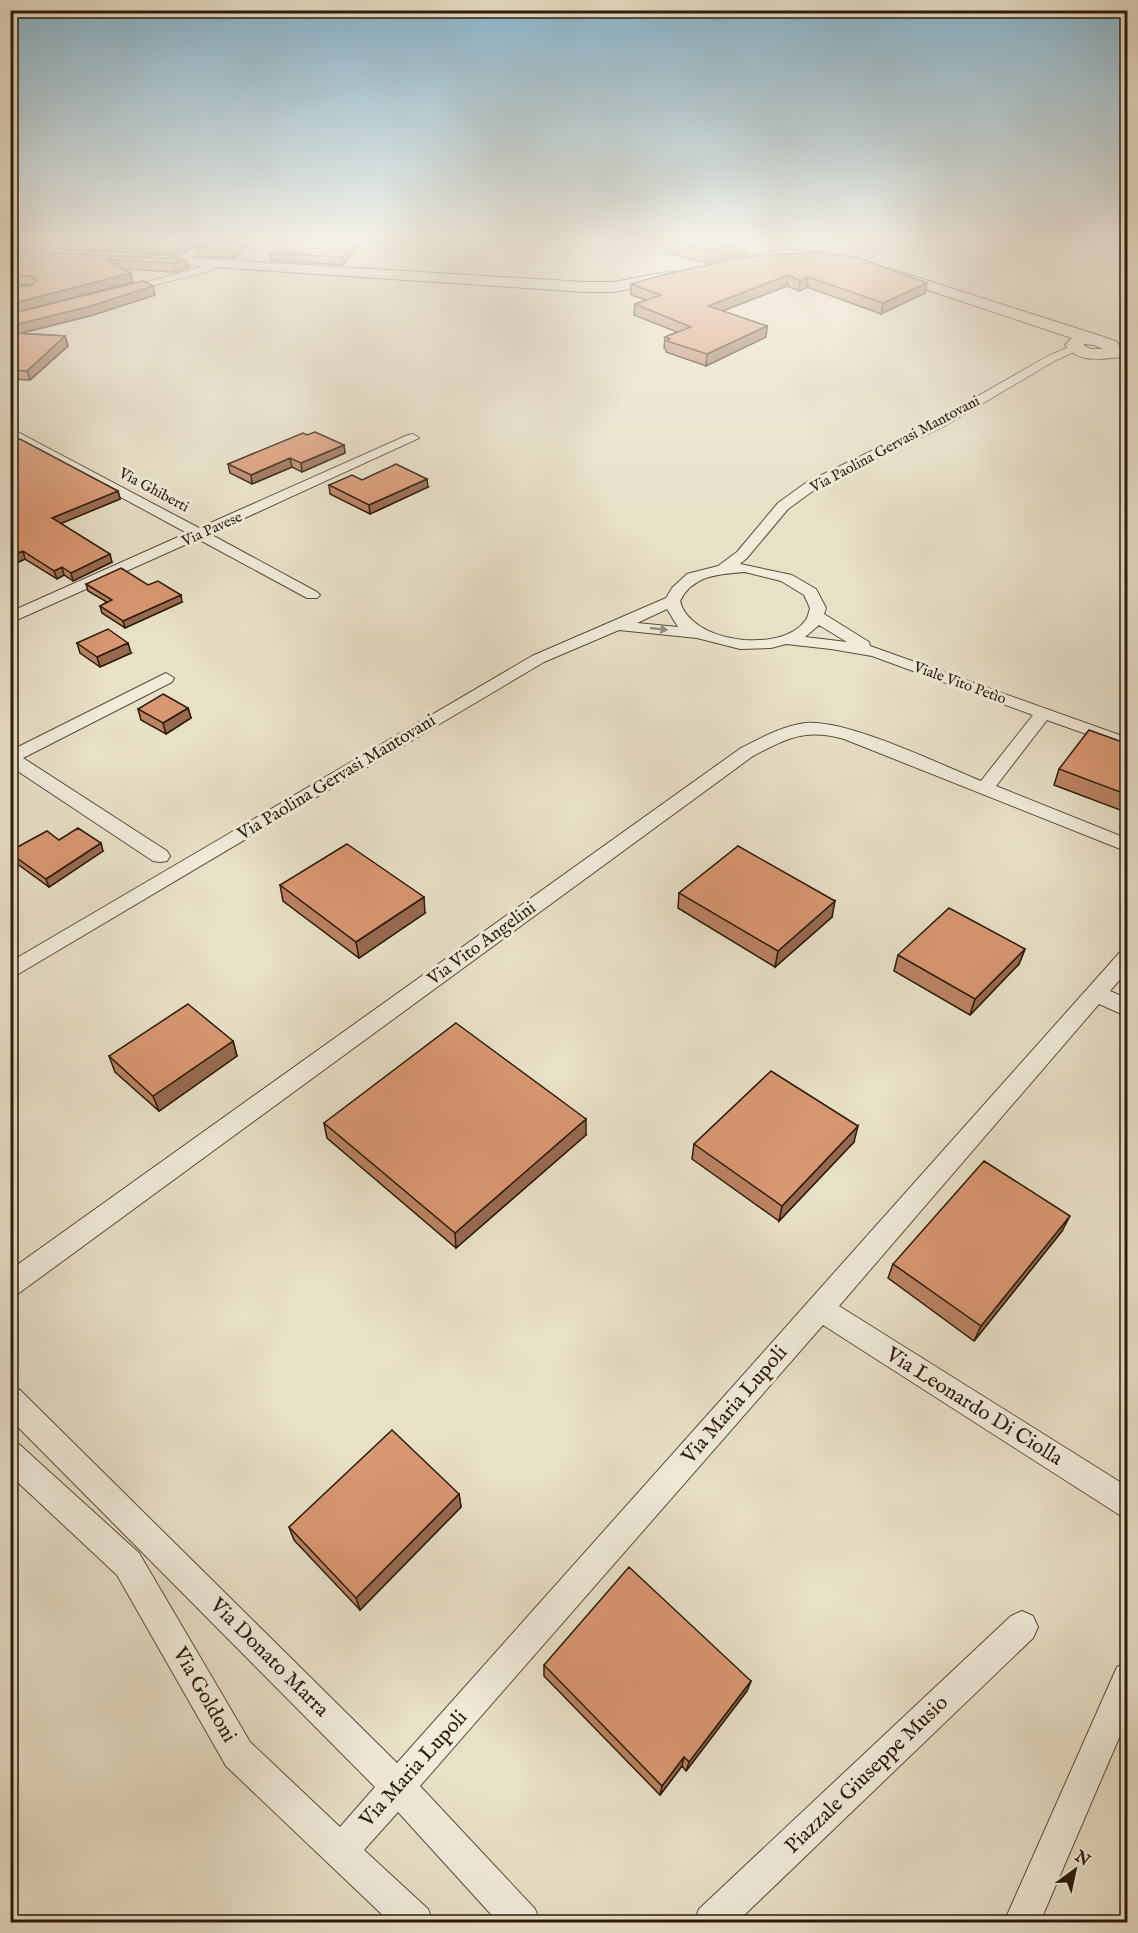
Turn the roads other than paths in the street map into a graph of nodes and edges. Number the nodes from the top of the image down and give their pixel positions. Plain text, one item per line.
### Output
1 (1047, 330) edge
2 (1079, 342) junction
3 (1119, 350) edge
4 (10, 432) edge
5 (413, 438) dead end
6 (201, 534) junction
7 (763, 547) junction
8 (723, 569) junction
9 (787, 577) junction
10 (312, 595) dead end
11 (672, 601) junction
12 (818, 617) junction
13 (10, 618) edge
14 (618, 627) junction
15 (699, 634) junction
16 (788, 640) junction
17 (876, 652) junction
18 (166, 678) dead end
19 (1044, 713) junction
20 (1128, 744) edge
21 (10, 758) edge
22 (984, 789) junction
23 (1128, 846) edge
24 (160, 856) dead end
25 (1128, 956) edge
26 (10, 972) edge
27 (1097, 994) junction
28 (1128, 1009) edge
29 (10, 1285) edge
30 (820, 1309) junction
31 (10, 1399) edge
32 (10, 1455) edge
33 (1128, 1504) edge
34 (1022, 1628) dead end
35 (1128, 1678) edge
36 (398, 1787) junction
37 (341, 1851) junction
38 (415, 1923) edge
39 (522, 1923) edge
40 (712, 1923) edge
41 (1022, 1923) edge

1 - 2 street
2 - 3 street
2 - 7 street, Via Paolina Gervasi Mantovani
4 - 6 street, Via Ghiberti
5 - 6 street, Via Pavese
6 - 10 street, Via Ghiberti
6 - 13 street, Via Pavese
7 - 8 street, Via Paolina Gervasi Mantovani
7 - 9 street
8 - 9 street
8 - 11 street
9 - 12 street
11 - 14 street, Via Paolina Gervasi Mantovani
11 - 15 street
12 - 16 street
12 - 17 street
14 -> 15 street
14 - 26 street, Via Paolina Gervasi Mantovani
15 - 16 street
16 - 17 street
17 - 19 street, Viale Vito Petìo
18 - 21 street
19 - 20 street, Viale Vito Petìo
19 - 22 street
21 - 24 street
22 - 23 street
22 - 29 street, Via Vito Angelini
25 - 27 street, Via Maria Lupoli
27 - 28 street
27 - 30 street, Via Maria Lupoli
30 - 33 street, Via Leonardo Di Ciolla
30 - 36 street, Via Maria Lupoli
31 - 36 street, Via Donato Marra
32 - 37 street, Via Goldoni
34 - 40 street, Piazzale Giuseppe Musio
35 - 41 street
36 - 37 street, Via Maria Lupoli
36 - 39 street, Via Donato Marra
37 - 38 street, Via Goldoni

